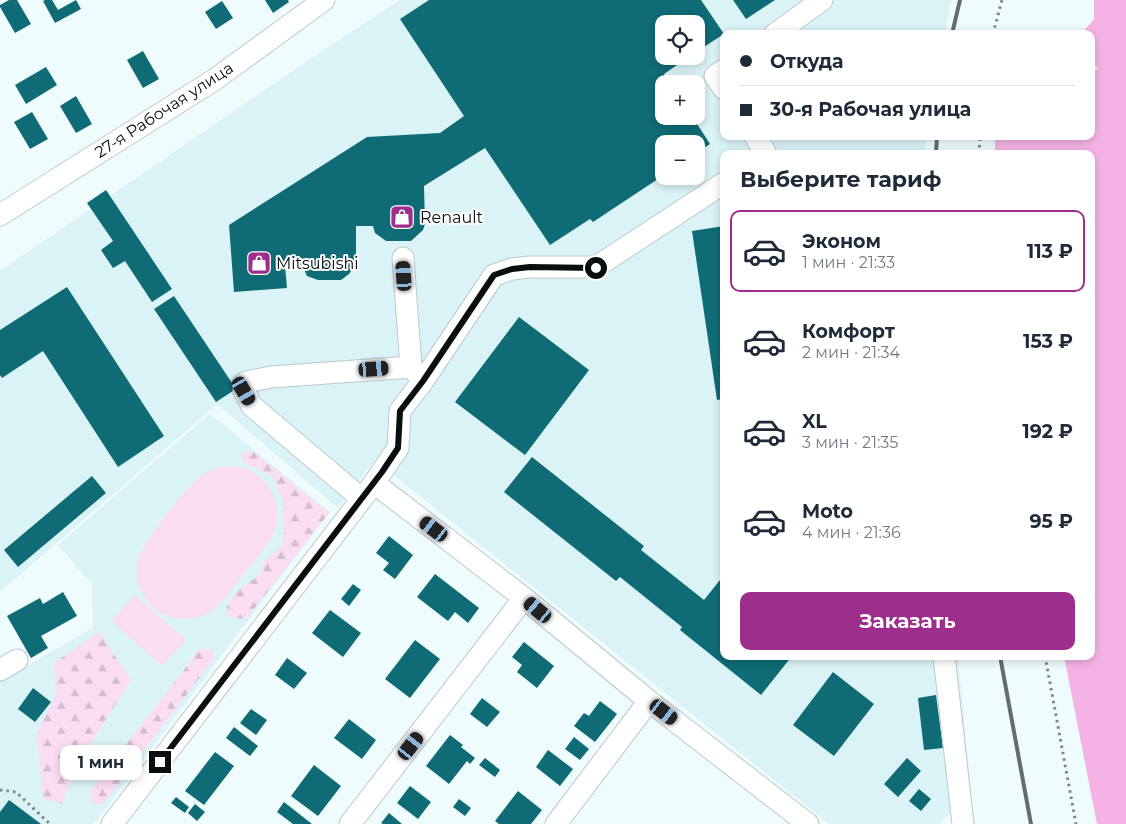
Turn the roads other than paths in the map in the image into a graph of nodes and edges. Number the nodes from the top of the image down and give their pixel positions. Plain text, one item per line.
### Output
1 (324, 0) edge
2 (822, 0) edge
3 (781, 30) edge
4 (720, 73) edge
5 (720, 83) edge
6 (720, 186) edge
7 (0, 215) edge
8 (403, 258) dead end
9 (417, 374) junction
10 (368, 491) junction
11 (524, 598) junction
12 (944, 660) edge
13 (649, 701) junction
14 (797, 821) edge
15 (963, 823) edge
16 (112, 824) edge
17 (350, 824) edge
18 (556, 824) edge

1 - 7 street, 27-я Рабочая улица
2 - 3 street
4 - 5 street
6 - 9 street
8 - 9 street
9 - 10 street
9 - 10 street
10 - 11 street
10 - 16 street
11 - 13 street
11 - 17 street
12 - 15 street
13 - 14 street
13 - 18 street

